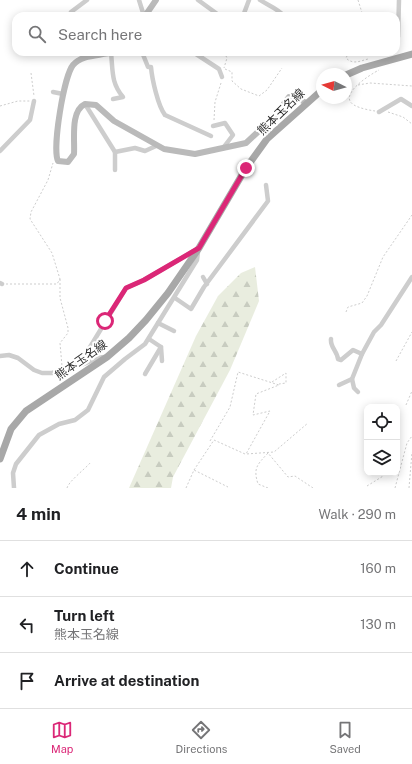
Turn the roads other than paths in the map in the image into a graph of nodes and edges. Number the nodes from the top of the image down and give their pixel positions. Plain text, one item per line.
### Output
1 (87, 0) edge
2 (138, 0) edge
3 (156, 0) edge
4 (198, 0) edge
5 (249, 0) edge
6 (260, 0) edge
7 (399, 0) edge
8 (71, 12) dead end
9 (143, 12) edge
10 (148, 12) edge
11 (214, 12) edge
12 (244, 12) edge
13 (281, 12) edge
14 (399, 12) edge
15 (412, 54) edge
16 (96, 56) edge
17 (112, 56) edge
18 (144, 56) edge
19 (199, 56) edge
20 (352, 72) edge
21 (222, 77) road end
22 (53, 92) dead end
23 (62, 94) junction
24 (316, 95) edge
25 (113, 99) dead end
26 (34, 101) road end
27 (306, 103) junction
28 (85, 104) junction
29 (412, 106) edge
30 (379, 112) road end
31 (213, 126) road end
32 (211, 136) dead end
33 (156, 146) junction
34 (222, 148) junction
35 (0, 151) edge
36 (115, 152) junction
37 (115, 170) dead end
38 (266, 185) dead end
39 (199, 248) junction
40 (203, 277) dead end
41 (412, 277) edge
42 (207, 284) junction
43 (174, 298) junction
44 (158, 323) junction
45 (174, 331) dead end
46 (149, 339) junction
47 (331, 339) dead end
48 (161, 347) junction
49 (362, 354) junction
50 (0, 356) edge
51 (106, 357) junction
52 (162, 361) dead end
53 (75, 366) junction
54 (145, 374) dead end
55 (352, 379) junction
56 (339, 386) dead end
57 (358, 392) dead end
58 (0, 459) edge
59 (14, 488) edge

1 - 8 street
2 - 9 street
3 - 10 street
4 - 11 street
5 - 12 street
6 - 13 street
7 - 14 street
15 - 20 main road
16 - 23 street
17 - 25 street
18 - 32 street
19 - 21 street
22 - 23 street
23 - 28 street
24 - 27 main road, 熊本玉名線
26 - 35 street
27 - 34 street
27 - 39 main road, 熊本玉名線
28 - 33 street
28 - 36 street
29 - 30 street
31 - 34 street
33 - 34 street
33 - 36 street
36 - 37 street
38 - 42 street
39 - 43 street
39 - 51 main road, 熊本玉名線
39 - 53 street
40 - 42 street
41 - 49 street
42 - 43 street
43 - 44 street
44 - 45 street
44 - 46 street
46 - 48 street
46 - 59 street
47 - 49 street
48 - 52 street
48 - 54 street
49 - 55 street
50 - 53 street
51 - 53 street
51 - 58 main road, 熊本玉名線
55 - 56 street
55 - 57 street

